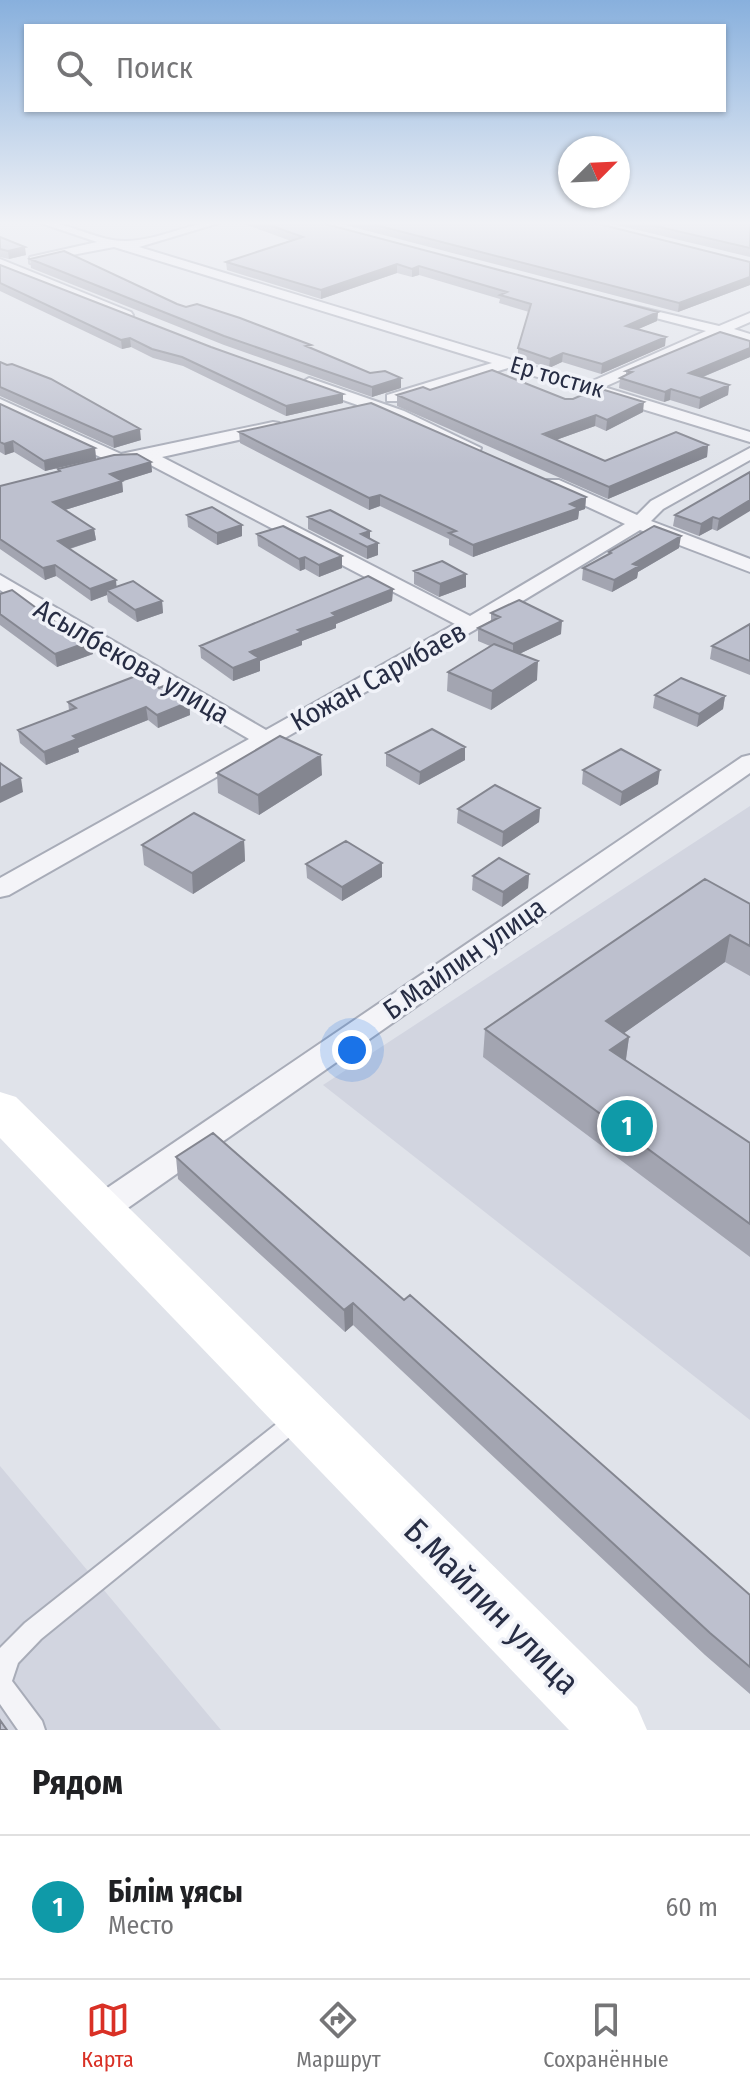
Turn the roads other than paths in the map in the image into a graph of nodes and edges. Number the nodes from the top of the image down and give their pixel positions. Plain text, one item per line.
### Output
1 (94, 302) edge
2 (304, 302) edge
3 (611, 302) edge
4 (750, 317) edge
5 (136, 318) edge
6 (722, 330) junction
7 (750, 338) edge
8 (508, 363) junction
9 (287, 375) edge
10 (592, 387) junction
11 (0, 404) edge
12 (371, 405) junction
13 (341, 412) edge
14 (296, 422) edge
15 (750, 437) edge
16 (483, 453) edge
17 (750, 453) edge
18 (146, 456) junction
19 (119, 459) junction
20 (94, 465) edge
21 (540, 478) edge
22 (639, 523) junction
23 (750, 566) edge
24 (0, 581) edge
25 (471, 624) junction
26 (266, 739) junction
27 (750, 762) edge
28 (0, 889) edge
29 (0, 1109) edge
30 (100, 1210) junction
31 (303, 1415) junction
32 (4, 1651) edge
33 (33, 1730) edge
34 (614, 1730) edge

1 - 5 street
2 - 8 street, Ер тостик
3 - 6 street
4 - 6 street
6 - 7 street
6 - 10 street
8 - 10 street, Ер тостик
8 - 12 street
9 - 12 street
10 - 15 street, Ер тостик
11 - 19 street
12 - 13 street
12 - 16 street
14 - 18 street
17 - 22 street, Кожан Сарибаев
18 - 19 street
18 - 25 street
19 - 20 lane
21 - 22 street
22 - 23 street
22 - 25 street, Кожан Сарибаев
24 - 26 street, Асылбекова улица
25 - 26 street, Кожан Сарибаев
26 - 28 street, Кожан Сарибаев
27 - 30 street, Б.Майлин улица
29 - 30 street, Б.Майлин улица
30 - 31 street, Б.Майлин улица
31 - 32 lane
31 - 34 street, Б.Майлин улица
32 - 33 lane

